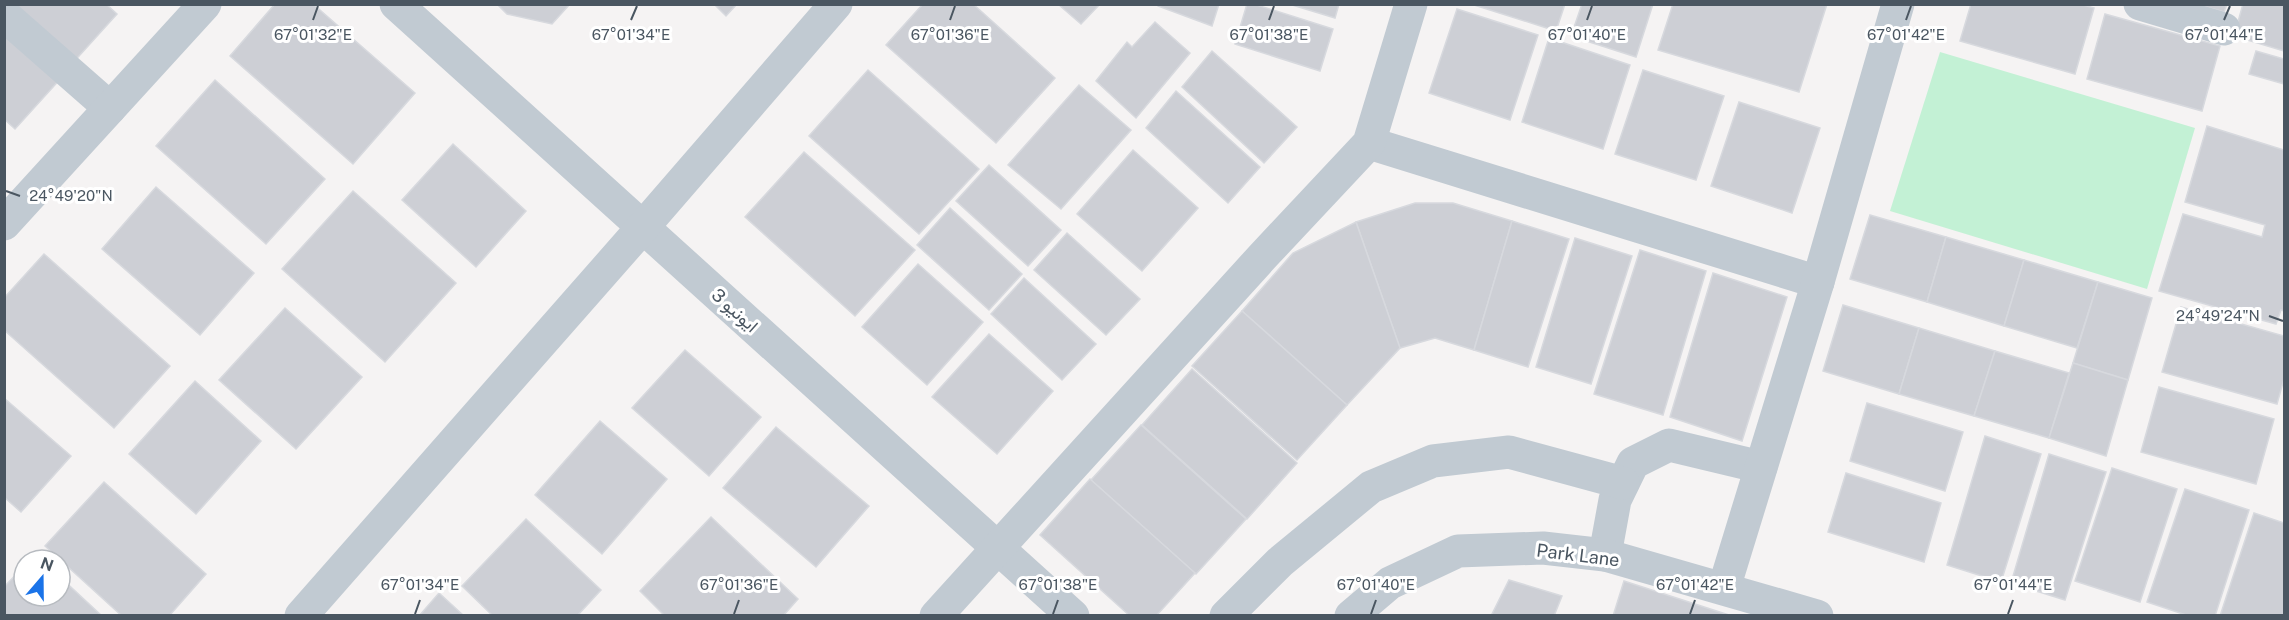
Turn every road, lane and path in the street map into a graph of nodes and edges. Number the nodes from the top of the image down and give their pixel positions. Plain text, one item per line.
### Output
1 (205, 4) edge
2 (396, 4) edge
3 (836, 4) edge
4 (1411, 4) edge
5 (1898, 4) edge
6 (2140, 4) edge
7 (4, 15) edge
8 (2224, 29) dead end
9 (110, 108) junction
10 (1370, 143) junction
11 (4, 224) edge
12 (643, 227) junction
13 (1818, 282) junction
14 (1761, 467) junction
15 (1623, 483) junction
16 (998, 547) junction
17 (1605, 555) junction
18 (1724, 588) junction
19 (301, 615) edge
20 (936, 615) edge
21 (1073, 615) edge
22 (1226, 615) edge
23 (1351, 615) edge
24 (1817, 615) edge

1 - 9 street
2 - 12 street, ایونیو 3
3 - 12 street
4 - 10 street
5 - 13 street
6 - 8 street
7 - 9 street
9 - 11 street
10 - 13 street
10 - 16 street
12 - 16 street, ایونیو 3
12 - 19 street
13 - 14 street
14 - 15 street
14 - 18 street
15 - 17 street
15 - 22 street
16 - 20 street
16 - 21 street, ایونیو 3
17 - 18 street, Park Lane
17 - 23 street, Park Lane
18 - 24 street, Park Lane

